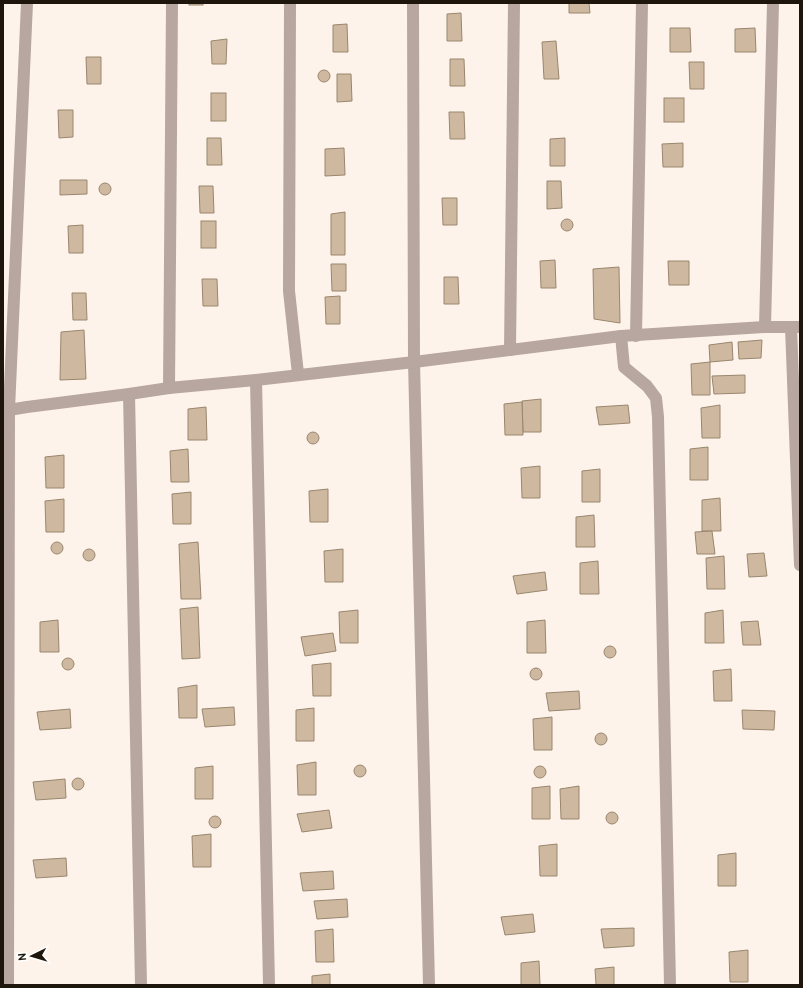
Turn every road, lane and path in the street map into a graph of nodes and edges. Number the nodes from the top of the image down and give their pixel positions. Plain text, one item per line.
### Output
1 (27, 3) edge
2 (172, 3) edge
3 (290, 3) edge
4 (413, 3) edge
5 (514, 3) edge
6 (642, 3) edge
7 (773, 3) edge
8 (765, 327) junction
9 (795, 327) edge
10 (621, 336) junction
11 (636, 336) junction
12 (510, 350) junction
13 (414, 362) junction
14 (298, 374) junction
15 (256, 380) junction
16 (169, 388) junction
17 (129, 394) junction
18 (6, 413) edge
19 (800, 565) edge
20 (8, 985) edge
21 (141, 985) edge
22 (269, 985) edge
23 (429, 985) edge
24 (670, 985) edge

1 - 18 street
2 - 16 street
3 - 14 street
4 - 13 street
5 - 12 street
6 - 11 street
7 - 8 street
8 - 9 street
8 - 11 street
9 - 19 street
10 - 11 street
10 - 12 street
10 - 24 street
12 - 13 street
13 - 14 street
13 - 23 street
14 - 15 street
15 - 16 street
15 - 22 street
16 - 17 street
17 - 18 street
17 - 21 street
18 - 20 street

